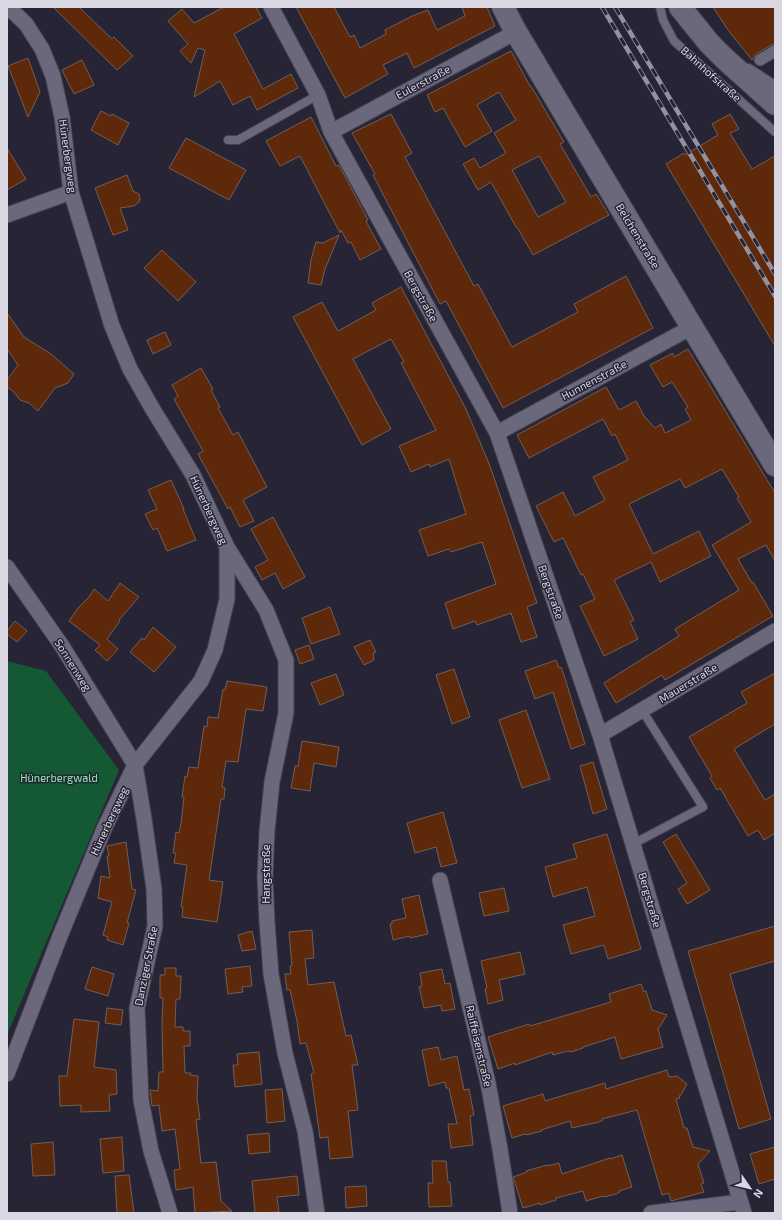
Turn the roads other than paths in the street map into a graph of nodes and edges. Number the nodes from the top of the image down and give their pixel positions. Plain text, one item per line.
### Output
1 (8, 7) edge
2 (271, 7) edge
3 (503, 7) edge
4 (660, 7) edge
5 (680, 7) edge
6 (516, 32) junction
7 (775, 51) edge
8 (725, 59) junction
9 (760, 60) dead end
10 (775, 85) edge
11 (318, 95) junction
12 (775, 104) edge
13 (331, 132) junction
14 (775, 132) edge
15 (228, 140) dead end
16 (72, 192) junction
17 (9, 212) edge
18 (692, 327) junction
19 (496, 433) junction
20 (775, 465) edge
21 (227, 547) junction
22 (7, 567) edge
23 (775, 631) edge
24 (642, 710) junction
25 (600, 735) junction
26 (135, 765) junction
27 (633, 844) junction
28 (440, 880) dead end
29 (7, 1074) edge
30 (742, 1207) edge
31 (170, 1213) edge
32 (317, 1213) edge
33 (510, 1213) edge
34 (651, 1213) edge

1 - 16 street, Hünerbergweg
2 - 11 street, Bergstraße
3 - 6 main road, Belchenstraße
4 - 14 lane, Bahnhofstraße
5 - 8 main road, Bahnhofstraße
6 - 13 street, Eulerstraße
6 - 18 main road, Belchenstraße
7 - 9 street
8 - 10 lane
8 - 12 main road, Bahnhofstraße
11 - 13 street, Bergstraße
11 - 15 lane
13 - 19 street, Bergstraße
16 - 17 street
16 - 21 street, Hünerbergweg
18 - 19 street, Hunnenstraße
18 - 20 main road, Belchenstraße
19 - 25 street, Bergstraße
21 - 26 street, Hünerbergweg
21 - 32 street, Hangstraße
22 - 26 street, Sonnenweg
23 - 24 street, Mauerstraße
24 - 25 street, Mauerstraße
24 - 27 lane
25 - 27 street, Bergstraße
26 - 29 street, Hünerbergweg
26 - 31 street, Danziger Straße
27 - 30 street, Bergstraße
28 - 33 street, Raiffeisenstraße
30 - 34 street

